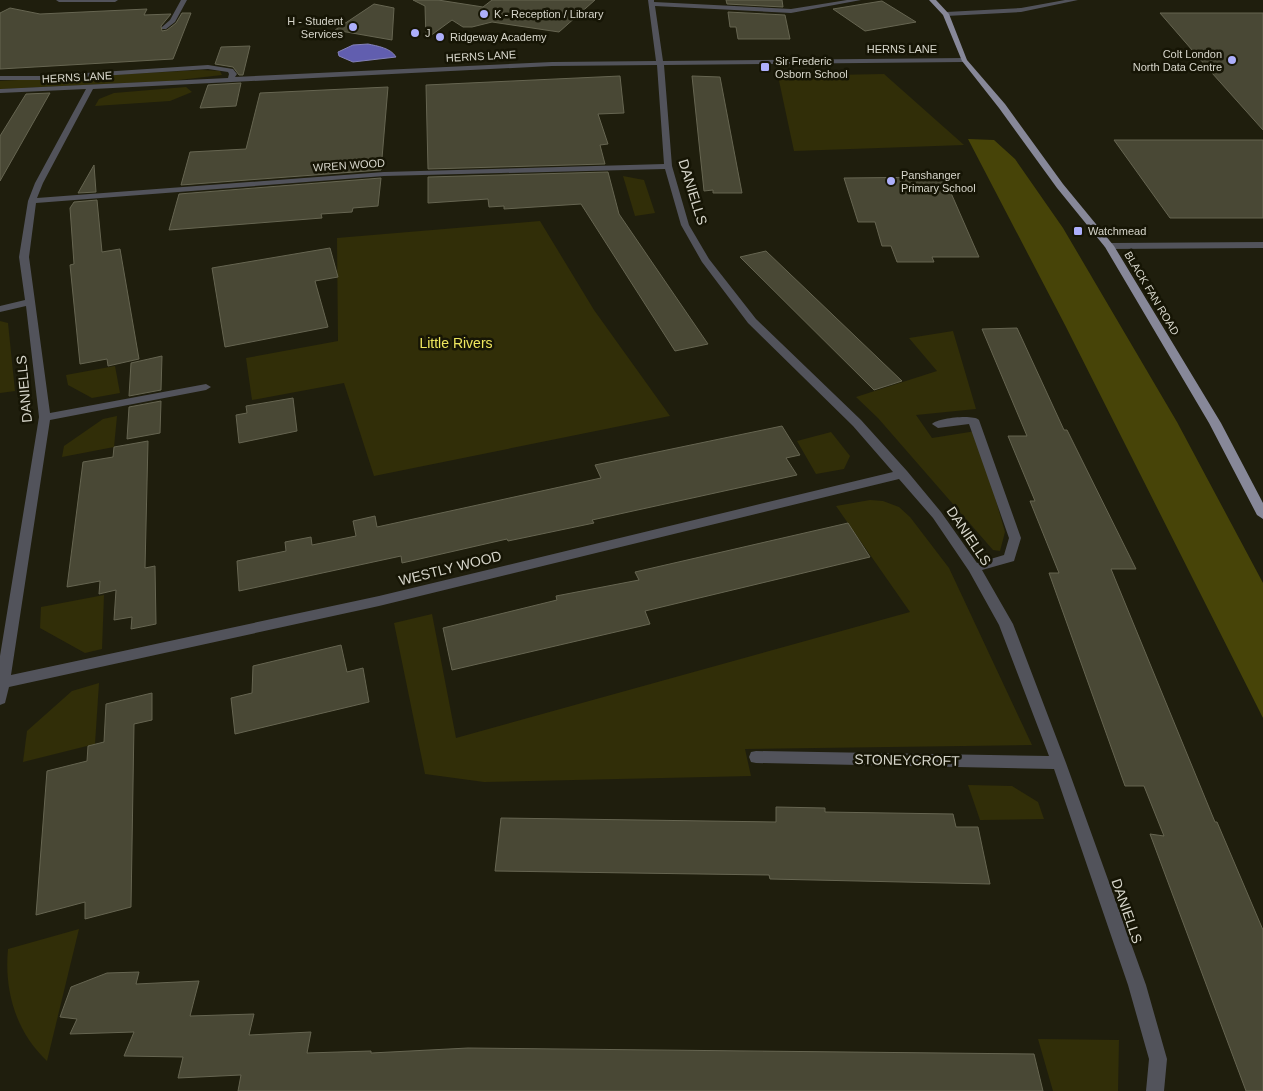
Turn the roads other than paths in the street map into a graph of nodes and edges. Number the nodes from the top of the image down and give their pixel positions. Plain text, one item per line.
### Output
1 (59, 0) edge
2 (115, 0) edge
3 (184, 0) edge
4 (858, 0) edge
5 (932, 0) edge
6 (1075, 0) edge
7 (651, 2) edge
8 (946, 14) junction
9 (164, 28) dead end
10 (964, 60) junction
11 (660, 62) junction
12 (552, 64) junction
13 (0, 78) edge
14 (230, 80) junction
15 (195, 82) junction
16 (90, 88) junction
17 (0, 91) edge
18 (668, 166) junction
19 (32, 201) junction
20 (1263, 245) edge
21 (1109, 246) junction
22 (29, 302) junction
23 (0, 309) edge
24 (206, 387) dead end
25 (44, 417) junction
26 (938, 424) dead end
27 (903, 474) junction
28 (1263, 515) edge
29 (974, 568) junction
30 (2, 683) junction
31 (0, 699) edge
32 (756, 757) dead end
33 (1059, 763) junction
34 (1155, 1091) edge

1 - 2 street
3 - 9 street
4 - 7 street
5 - 8 main road, BLACK FAN ROAD
6 - 8 street
7 - 11 street, DANIELLS
8 - 10 main road, BLACK FAN ROAD
10 - 11 street, HERNS LANE
10 - 21 main road, BLACK FAN ROAD
11 - 12 street, HERNS LANE
11 - 18 street, DANIELLS
12 - 14 street, HERNS LANE
12 - 15 street
13 - 14 street
14 - 15 street, HERNS LANE
15 - 16 street, HERNS LANE
16 - 17 street, HERNS LANE
16 - 19 street, DANIELLS
18 - 19 street, WREN WOOD
18 - 27 street, DANIELLS
19 - 22 street, DANIELLS
20 - 21 street
21 - 28 main road, BLACK FAN ROAD
22 - 23 street
22 - 25 street, DANIELLS
24 - 25 street
25 - 30 street, DANIELLS
26 - 29 street
27 - 29 street, DANIELLS
27 - 30 street, WESTLY WOOD
29 - 33 street, DANIELLS
30 - 31 street, DANIELLS
32 - 33 street, STONEYCROFT
33 - 34 street, DANIELLS

